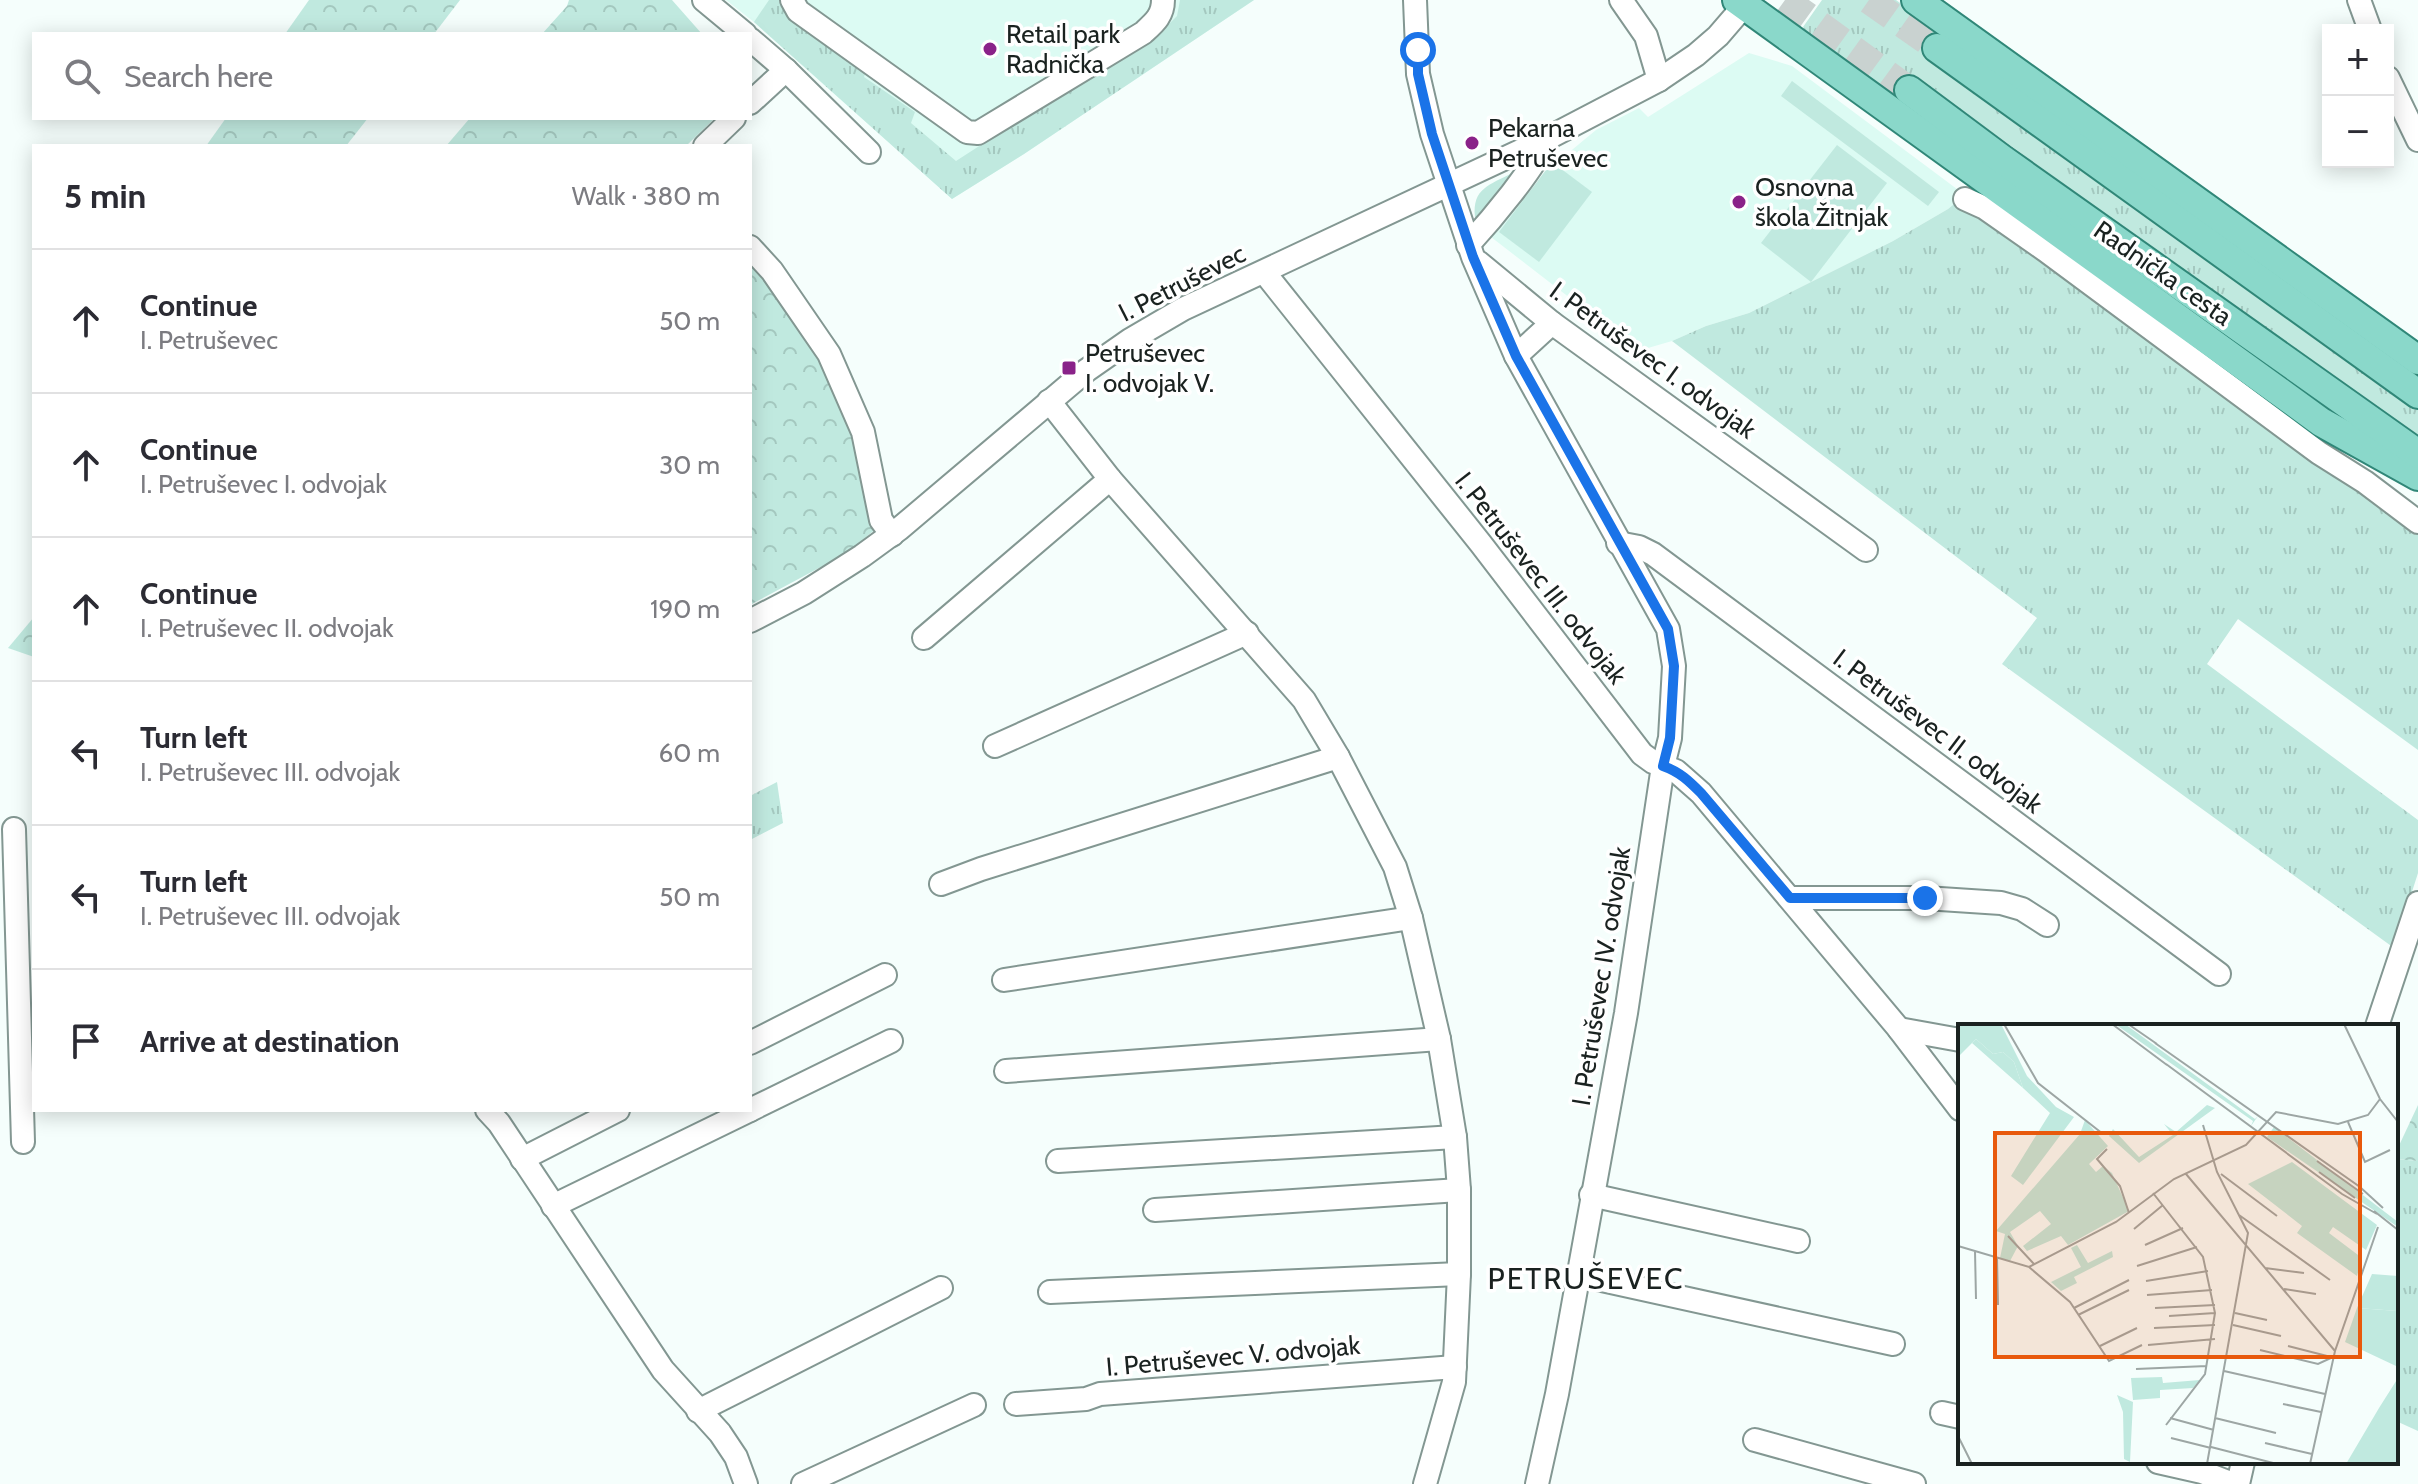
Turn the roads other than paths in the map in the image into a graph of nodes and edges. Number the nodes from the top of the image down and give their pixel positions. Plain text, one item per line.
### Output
1 (792, 0) edge
2 (1163, 0) edge
3 (1415, 0) edge
4 (1621, 0) edge
5 (1916, 0) edge
6 (2359, 0) edge
7 (1744, 2) edge
8 (709, 4) edge
9 (2368, 24) edge
10 (743, 32) edge
11 (752, 41) edge
12 (1937, 48) tunnel mouth
13 (786, 70) junction
14 (1659, 80) junction
15 (1909, 90) tunnel mouth
16 (2394, 90) edge
17 (752, 101) edge
18 (732, 120) edge
19 (1548, 138) junction
20 (2418, 140) edge
21 (707, 144) edge
22 (869, 152) dead end
23 (1449, 184) junction
24 (1965, 199) dead end
25 (752, 249) edge
26 (1470, 251) junction
27 (1264, 272) junction
28 (1552, 323) junction
29 (1516, 356) junction
30 (2418, 360) edge
31 (2418, 394) edge
32 (1049, 401) junction
33 (2418, 454) edge
34 (2418, 476) edge
35 (1110, 479) junction
36 (2418, 522) edge
37 (892, 535) junction
38 (1618, 543) junction
39 (1866, 550) dead end
40 (752, 620) edge
41 (1247, 633) junction
42 (924, 638) dead end
43 (995, 746) dead end
44 (1338, 757) junction
45 (1663, 766) junction
46 (16, 830) edge
47 (941, 884) dead end
48 (1790, 898) junction
49 (2418, 903) edge
50 (1411, 918) junction
51 (2047, 925) dead end
52 (2219, 974) dead end
53 (885, 975) dead end
54 (1004, 980) dead end
55 (2378, 1024) edge
56 (1899, 1029) junction
57 (1439, 1039) junction
58 (1958, 1040) edge
59 (891, 1041) dead end
60 (752, 1042) edge
61 (1006, 1071) dead end
62 (1958, 1106) edge
63 (752, 1109) edge
64 (489, 1112) edge
65 (614, 1112) edge
66 (746, 1112) edge
67 (1455, 1137) junction
68 (23, 1142) dead end
69 (522, 1159) junction
70 (1058, 1161) dead end
71 (1459, 1190) junction
72 (1591, 1195) junction
73 (553, 1206) junction
74 (1155, 1210) dead end
75 (1798, 1241) dead end
76 (1459, 1274) junction
77 (1579, 1275) junction
78 (941, 1288) dead end
79 (1050, 1292) dead end
80 (1893, 1344) dead end
81 (1455, 1367) junction
82 (1016, 1404) dead end
83 (974, 1405) dead end
84 (698, 1411) junction
85 (1755, 1440) dead end
86 (2167, 1464) edge
87 (2242, 1464) edge
88 (746, 1484) edge
89 (803, 1484) edge
90 (1425, 1484) edge
91 (1537, 1484) edge
92 (1914, 1484) edge
93 (2235, 1484) edge

1 - 2 street
3 - 23 street
4 - 14 street
5 - 30 main road
6 - 9 street
7 - 14 street, I. Petruševec
7 - 34 main road
8 - 10 street
11 - 13 street
12 - 31 main road, Radnička cesta
13 - 17 street
13 - 22 street
14 - 19 street, I. Petruševec
15 - 33 main road, Radnička cesta
16 - 20 street
18 - 21 street
19 - 23 street, I. Petruševec
19 - 26 street
23 - 26 street
23 - 27 street, I. Petruševec
24 - 36 street
25 - 37 street
26 - 28 street, I. Petruševec I. odvojak
26 - 29 street
27 - 32 street, I. Petruševec
27 - 45 street, I. Petruševec III. odvojak
28 - 29 street
28 - 39 street, I. Petruševec I. odvojak
29 - 38 street
32 - 35 street
32 - 37 street, I. Petruševec
35 - 41 street
35 - 42 street
37 - 40 street, I. Petruševec
38 - 45 street
38 - 52 street, I. Petruševec II. odvojak
41 - 43 street
41 - 44 street
44 - 47 street
44 - 50 street
45 - 48 street, I. Petruševec III. odvojak
45 - 72 street, I. Petruševec IV. odvojak
46 - 68 street
48 - 51 street
48 - 56 street, I. Petruševec III. odvojak
49 - 55 street
50 - 54 street
50 - 57 street
53 - 60 street
56 - 58 street
56 - 62 street, I. Petruševec III. odvojak
57 - 61 street
57 - 67 street
59 - 63 street
64 - 69 street
65 - 69 street
66 - 73 street
67 - 70 street
67 - 71 street
69 - 73 street
71 - 74 street
71 - 76 street
72 - 75 street
72 - 77 street, I. Petruševec IV. odvojak
73 - 84 street
76 - 79 street
76 - 81 street
77 - 80 street
77 - 91 street, I. Petruševec IV. odvojak
78 - 84 street
81 - 82 street, I. Petruševec V. odvojak
81 - 90 street
83 - 89 street
84 - 88 street
85 - 92 street
86 - 93 street
87 - 93 street

